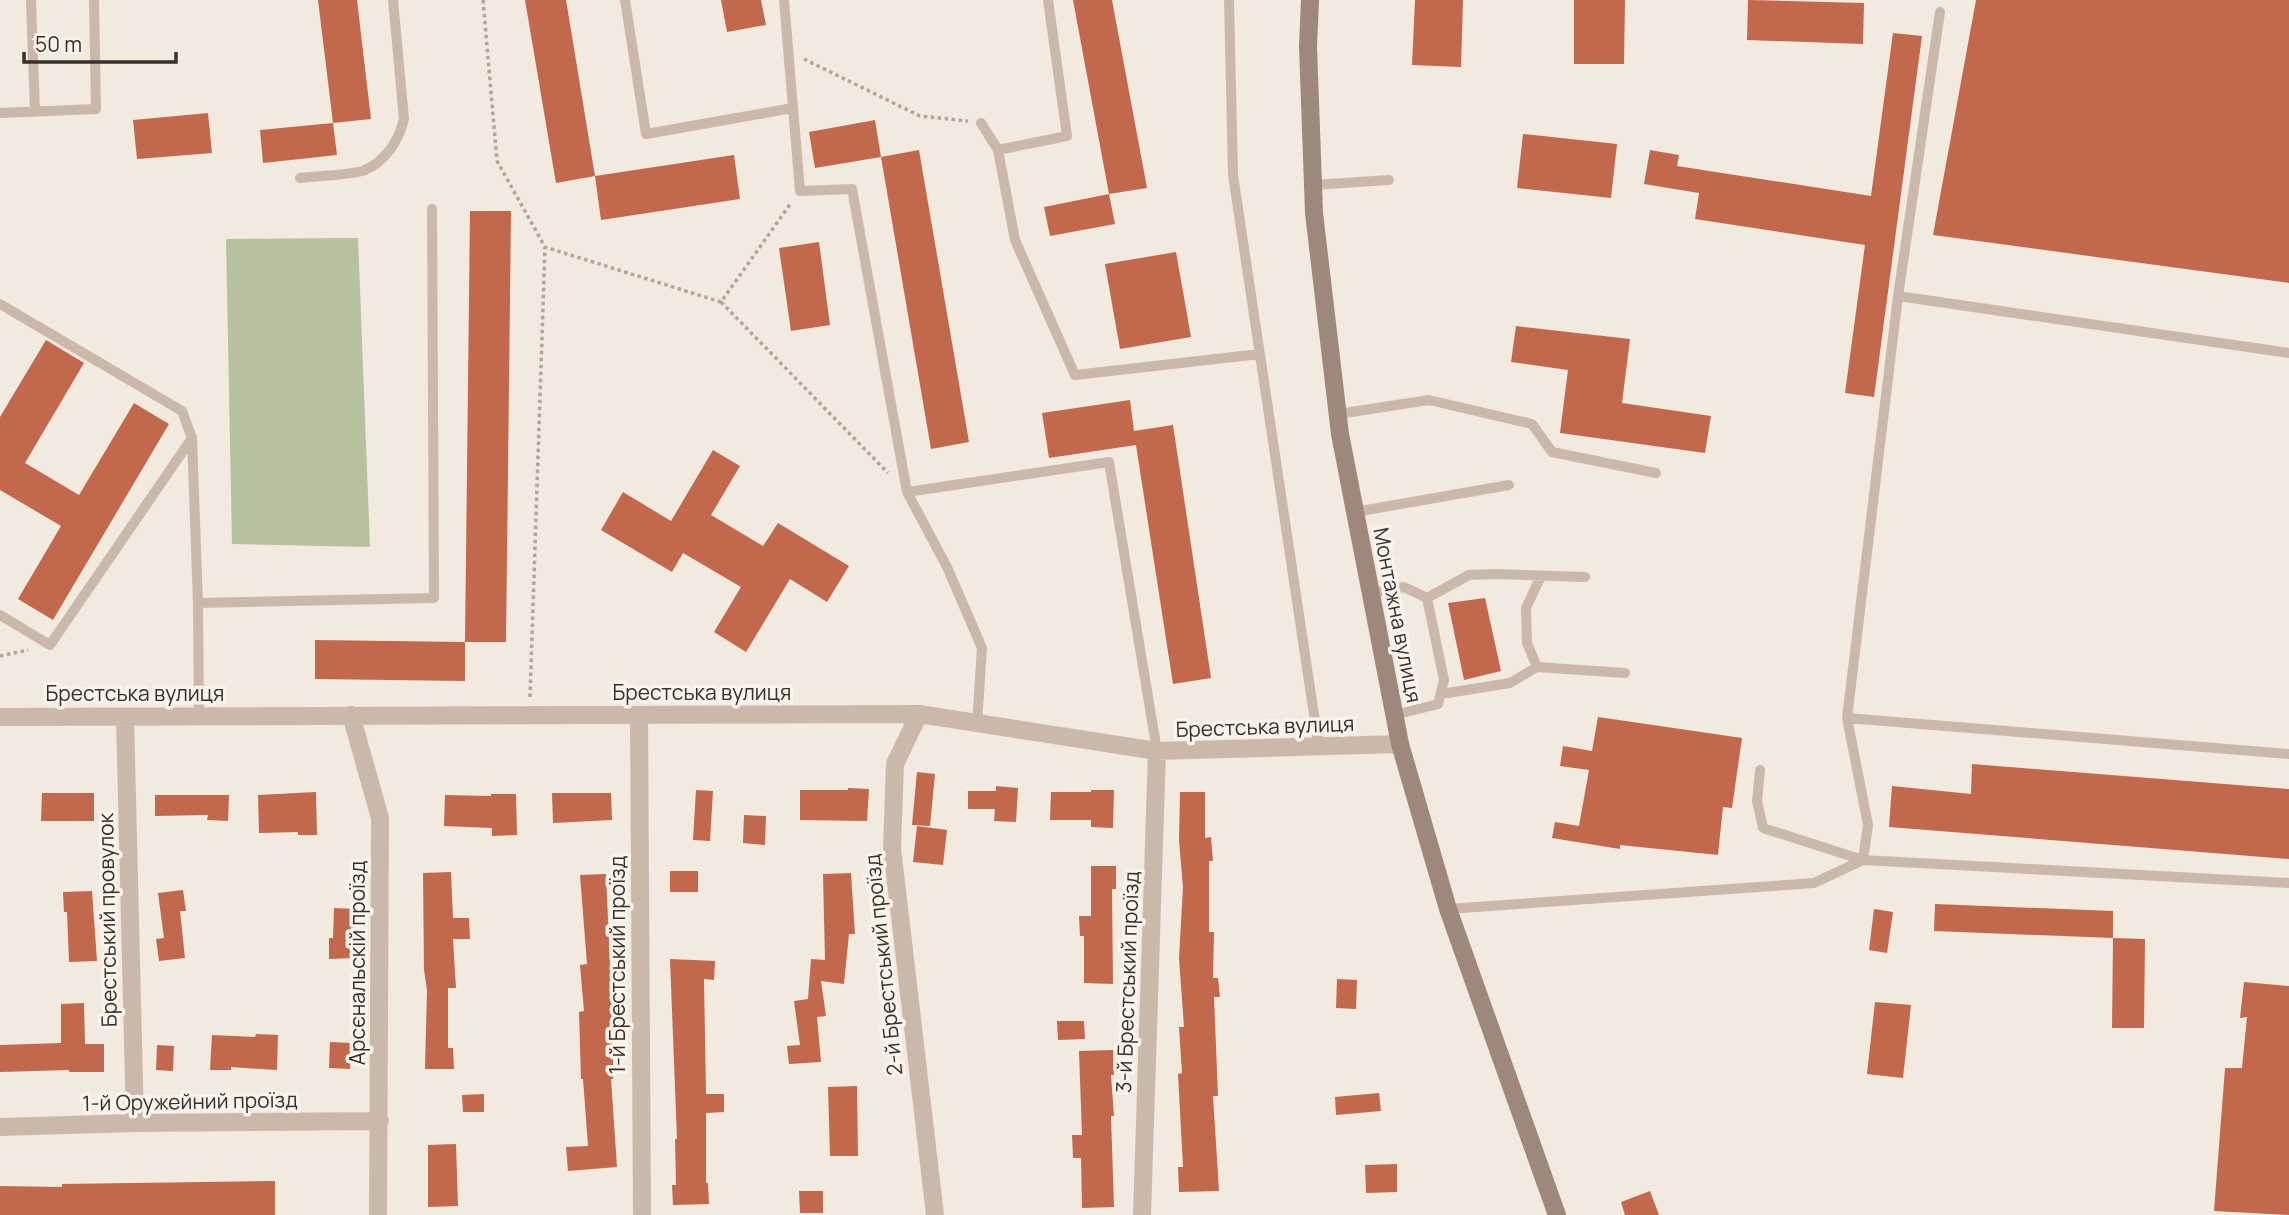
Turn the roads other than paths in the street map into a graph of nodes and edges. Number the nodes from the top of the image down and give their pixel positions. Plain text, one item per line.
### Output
1 (31, 0) edge
2 (94, 0) edge
3 (393, 0) edge
4 (625, 0) edge
5 (784, 0) edge
6 (1048, 0) edge
7 (1229, 0) edge
8 (1310, 0) edge
9 (1940, 12) dead end
10 (793, 108) junction
11 (35, 112) junction
12 (0, 113) edge
13 (981, 122) road end
14 (998, 150) junction
15 (300, 178) dead end
16 (1389, 180) dead end
17 (1313, 185) junction
18 (432, 209) dead end
19 (1898, 296) junction
20 (0, 304) edge
21 (2289, 353) edge
22 (1260, 354) junction
23 (1338, 414) junction
24 (192, 438) junction
25 (1656, 472) dead end
26 (1509, 485) dead end
27 (907, 492) junction
28 (1355, 512) junction
29 (1541, 576) junction
30 (1585, 577) dead end
31 (1371, 593) junction
32 (1427, 598) junction
33 (198, 603) junction
34 (0, 615) edge
35 (1537, 667) junction
36 (1625, 673) dead end
37 (1441, 694) junction
38 (919, 714) junction
39 (199, 715) junction
40 (351, 715) junction
41 (639, 715) junction
42 (1395, 715) junction
43 (125, 716) junction
44 (0, 717) edge
45 (1847, 718) junction
46 (977, 724) junction
47 (1400, 744) junction
48 (1319, 748) junction
49 (1157, 751) junction
50 (2289, 754) edge
51 (1760, 770) dead end
52 (1863, 860) junction
53 (2289, 883) edge
54 (1448, 909) junction
55 (380, 1121) junction
56 (135, 1123) junction
57 (0, 1127) edge
58 (378, 1215) edge
59 (642, 1215) edge
60 (935, 1215) edge
61 (1142, 1215) edge
62 (1557, 1215) edge

1 - 11 lane
2 - 11 lane
3 - 15 lane
4 - 10 lane
5 - 10 lane
6 - 14 lane
7 - 22 lane
8 - 17 street, Монтажна вулиця
9 - 19 lane
10 - 27 lane
11 - 12 lane
13 - 14 lane
14 - 22 lane
16 - 17 lane
17 - 23 street, Монтажна вулиця
18 - 33 lane
19 - 21 lane
19 - 45 lane
20 - 24 lane
22 - 48 lane
23 - 25 lane
23 - 28 street, Монтажна вулиця
24 - 33 lane
24 - 34 lane
26 - 28 lane
27 - 46 lane
27 - 49 lane
28 - 31 street, Монтажна вулиця
29 - 30 lane
29 - 32 lane
29 - 35 lane
31 - 32 lane
31 - 42 street, Монтажна вулиця
32 - 37 lane
33 - 39 lane
35 - 36 lane
35 - 37 lane
37 - 42 lane
38 - 41 street, Брестська вулиця
38 - 46 street, Брестська вулиця
38 - 60 street, 2-й Брестський проїзд
39 - 40 street, Брестська вулиця
39 - 43 street, Брестська вулиця
40 - 41 street, Брестська вулиця
40 - 55 street, Арсєнальскій проїзд
41 - 59 street, 1-й Брестський проїзд
42 - 47 street, Монтажна вулиця
43 - 44 street, Брестська вулиця
43 - 56 street, Брестський провулок
45 - 50 lane
45 - 52 lane
46 - 49 street, Брестська вулиця
47 - 48 street, Брестська вулиця
47 - 54 street, Монтажна вулиця
48 - 49 street, Брестська вулиця
49 - 61 street, 3-й Брестський проїзд
51 - 52 lane
52 - 53 lane
52 - 54 lane
54 - 62 street, Монтажна вулиця
55 - 56 street, 1-й Оружейний проїзд
55 - 58 street, Арсєнальскій проїзд
56 - 57 street, 1-й Оружейний проїзд

